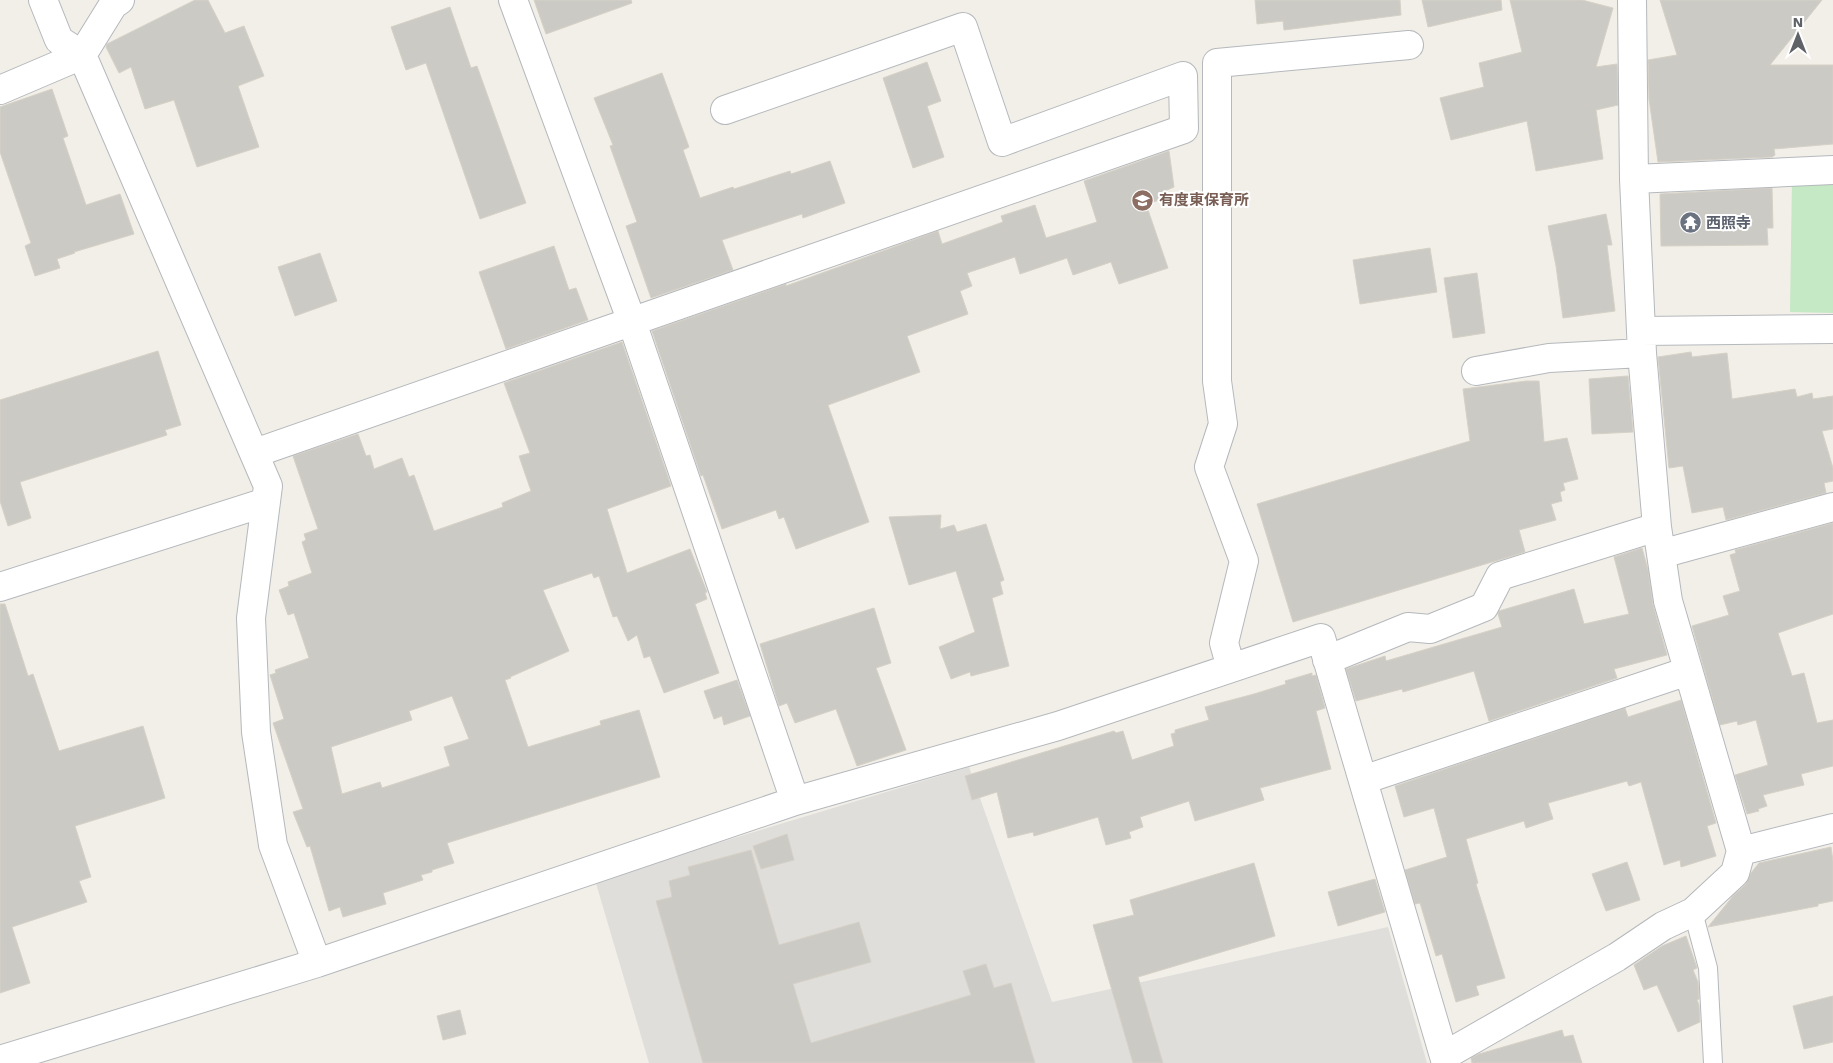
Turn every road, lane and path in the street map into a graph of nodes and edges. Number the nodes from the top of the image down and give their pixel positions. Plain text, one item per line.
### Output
1 (42, 0) edge
2 (120, 0) edge
3 (512, 0) edge
4 (1624, 2) edge
5 (1409, 45) dead end
6 (82, 55) junction
7 (0, 90) edge
8 (725, 110) dead end
9 (1833, 170) edge
10 (1634, 179) junction
11 (632, 322) junction
12 (1833, 329) edge
13 (1642, 342) junction
14 (1476, 371) dead end
15 (255, 453) junction
16 (266, 502) junction
17 (1833, 506) edge
18 (1657, 527) junction
19 (1661, 554) junction
20 (0, 587) edge
21 (1327, 660) junction
22 (1231, 668) junction
23 (1688, 671) junction
24 (1363, 780) junction
25 (795, 801) junction
26 (1833, 828) edge
27 (1741, 851) junction
28 (1693, 912) junction
29 (317, 963) junction
30 (0, 1060) edge
31 (1445, 1060) edge
32 (1713, 1063) edge

1 - 6 street
2 - 6 street
3 - 11 street
4 - 10 street
5 - 22 street
6 - 7 street
6 - 15 street
8 - 11 street
9 - 10 street
10 - 13 street
11 - 15 street
11 - 25 street
12 - 13 street
13 - 14 street
13 - 18 street
15 - 16 street
16 - 20 street
16 - 29 street
17 - 19 street
18 - 19 street
18 - 21 street
19 - 23 street
21 - 22 street
21 - 24 street
22 - 25 street
23 - 24 street
23 - 27 street
24 - 31 street
25 - 29 street
26 - 27 street
27 - 28 street
28 - 31 street
28 - 32 lane
29 - 30 street

